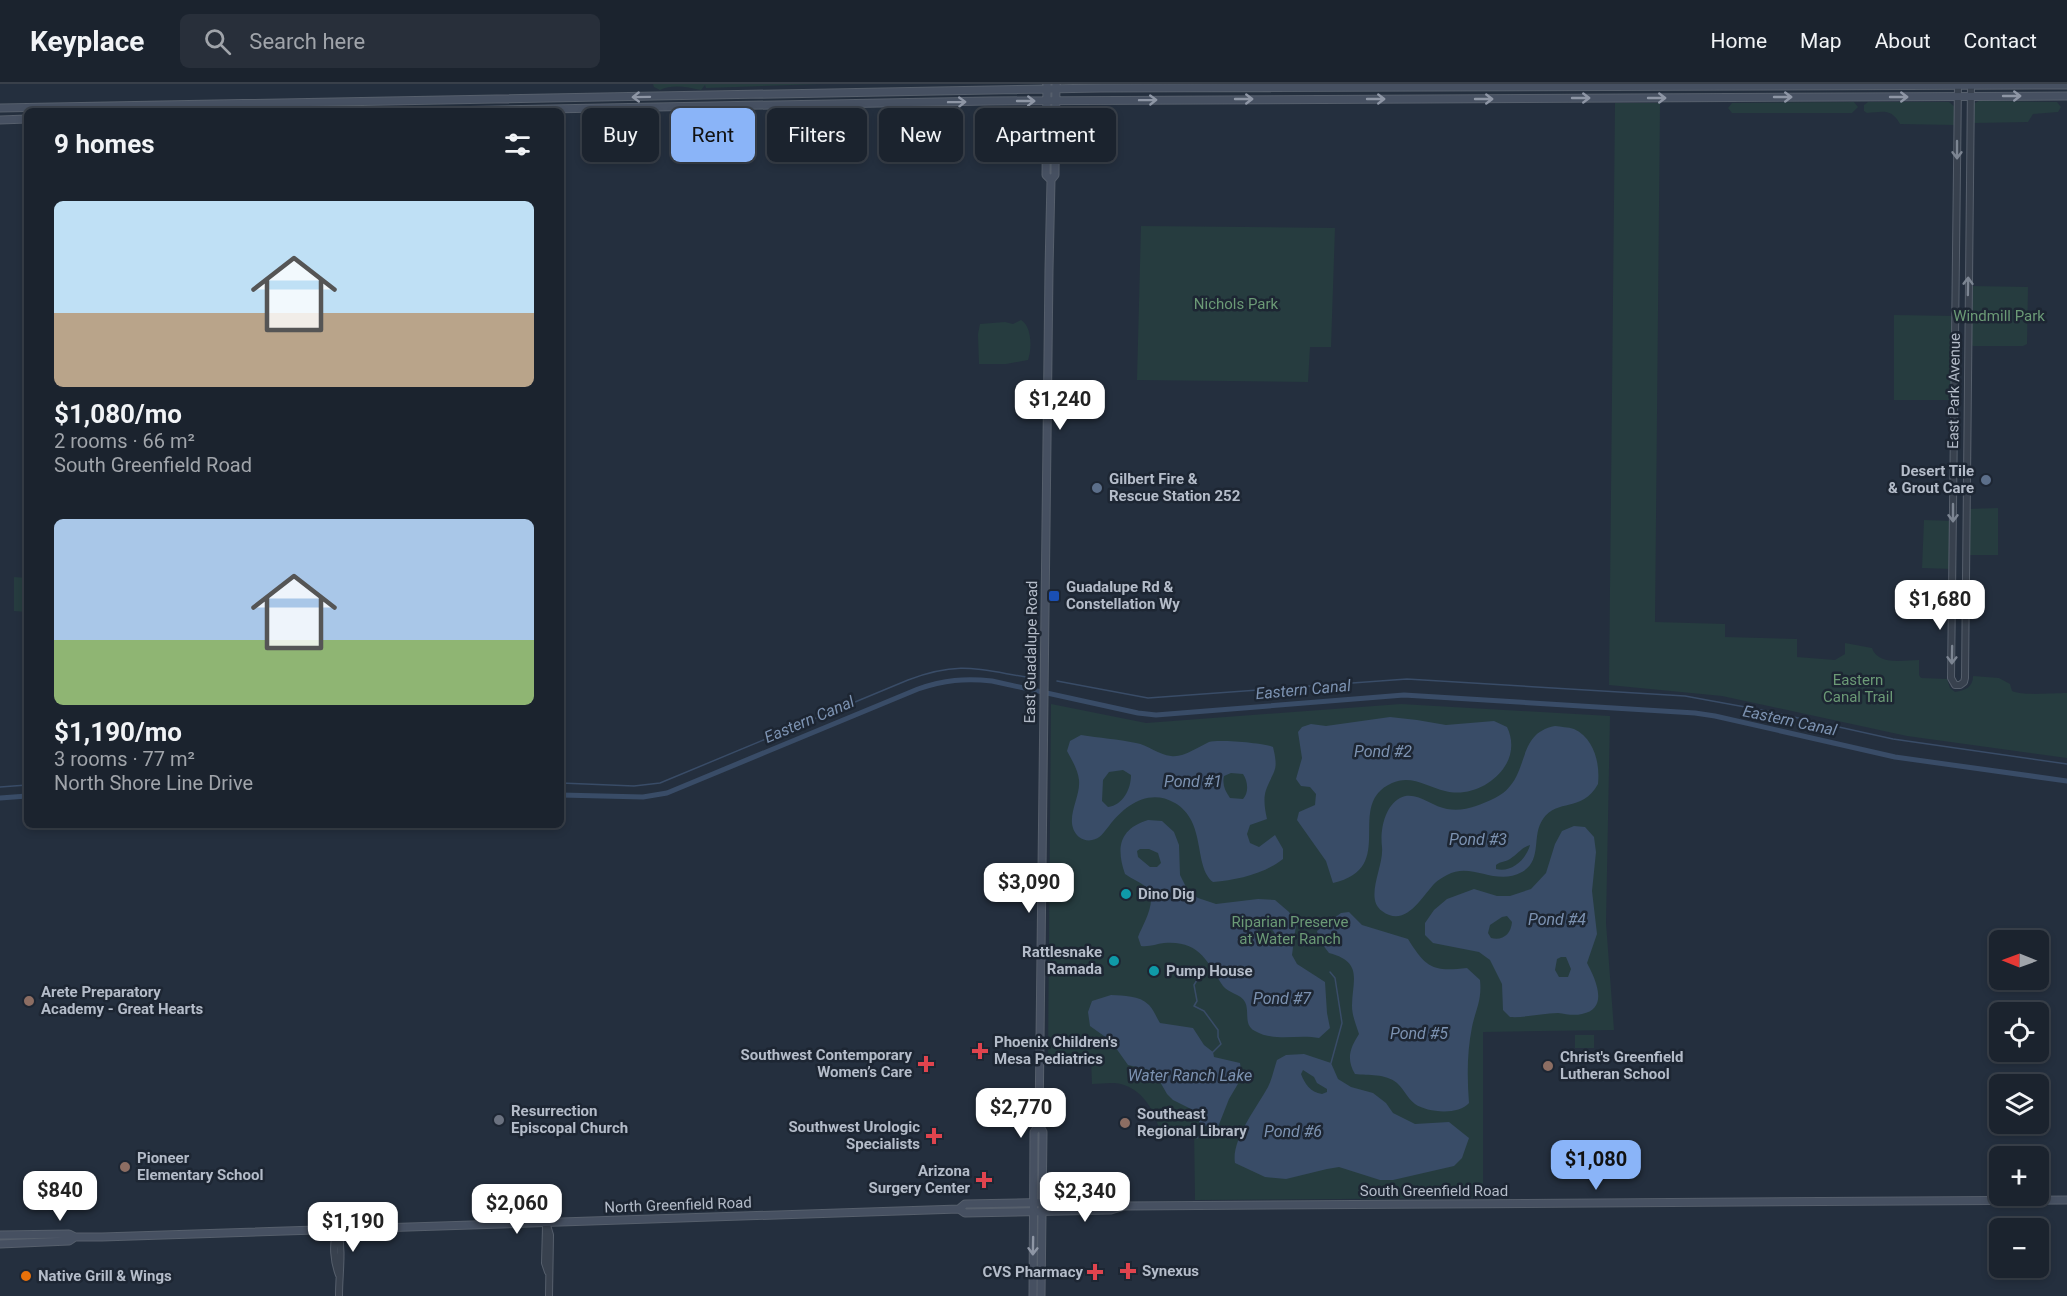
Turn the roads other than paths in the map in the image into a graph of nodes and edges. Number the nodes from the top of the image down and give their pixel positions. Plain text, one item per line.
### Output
1 (1958, 85) edge
2 (1971, 85) edge
3 (2067, 86) edge
4 (1047, 87) edge
5 (1056, 87) edge
6 (908, 92) junction
7 (2067, 96) edge
8 (1957, 97) junction
9 (1971, 97) junction
10 (908, 102) junction
11 (1047, 102) junction
12 (1056, 102) junction
13 (0, 108) edge
14 (24, 108) edge
15 (202, 108) edge
16 (564, 109) edge
17 (24, 119) edge
18 (0, 120) edge
19 (1051, 180) junction
20 (2067, 1200) edge
21 (1038, 1202) junction
22 (1124, 1206) junction
23 (959, 1209) junction
24 (1038, 1211) junction
25 (546, 1222) junction
26 (338, 1229) junction
27 (39, 1234) junction
28 (0, 1235) edge
29 (75, 1238) junction
30 (42, 1242) junction
31 (2, 1244) edge
32 (339, 1296) edge
33 (549, 1296) edge
34 (1033, 1296) edge
35 (1041, 1296) edge

1 - 2 main road
1 - 5 main road
1 - 8 street, East Park Avenue
2 - 3 main road
2 - 9 street, East Park Avenue
4 - 5 main road
4 - 6 main road
4 - 11 main road, East Guadalupe Road
5 - 12 main road, East Guadalupe Road
6 - 10 main road
6 -> 15 main road
9 -> 7 main road
8 - 9 main road
8 -> 9 street, East Park Avenue
12 -> 8 main road
10 -> 11 main road
10 - 16 main road
11 - 12 main road
11 - 19 main road, East Guadalupe Road
12 - 19 main road, East Guadalupe Road
13 - 14 main road
17 - 18 main road
19 - 21 main road, East Guadalupe Road
20 - 22 main road, South Greenfield Road
21 - 22 main road, South Greenfield Road
21 - 23 main road, North Greenfield Road
21 - 24 main road, East Guadalupe Road
22 - 24 main road
23 - 24 main road, North Greenfield Road
23 - 25 main road, North Greenfield Road
24 -> 34 main road, East Guadalupe Road
24 - 35 main road, East Guadalupe Road
25 - 26 main road, North Greenfield Road
25 - 33 street
26 - 29 main road, North Greenfield Road
26 - 32 street
27 - 28 main road, North Greenfield Road
27 - 29 main road, North Greenfield Road
27 - 30 main road
28 - 31 main road
29 - 30 main road, North Greenfield Road
30 - 31 main road, North Greenfield Road

